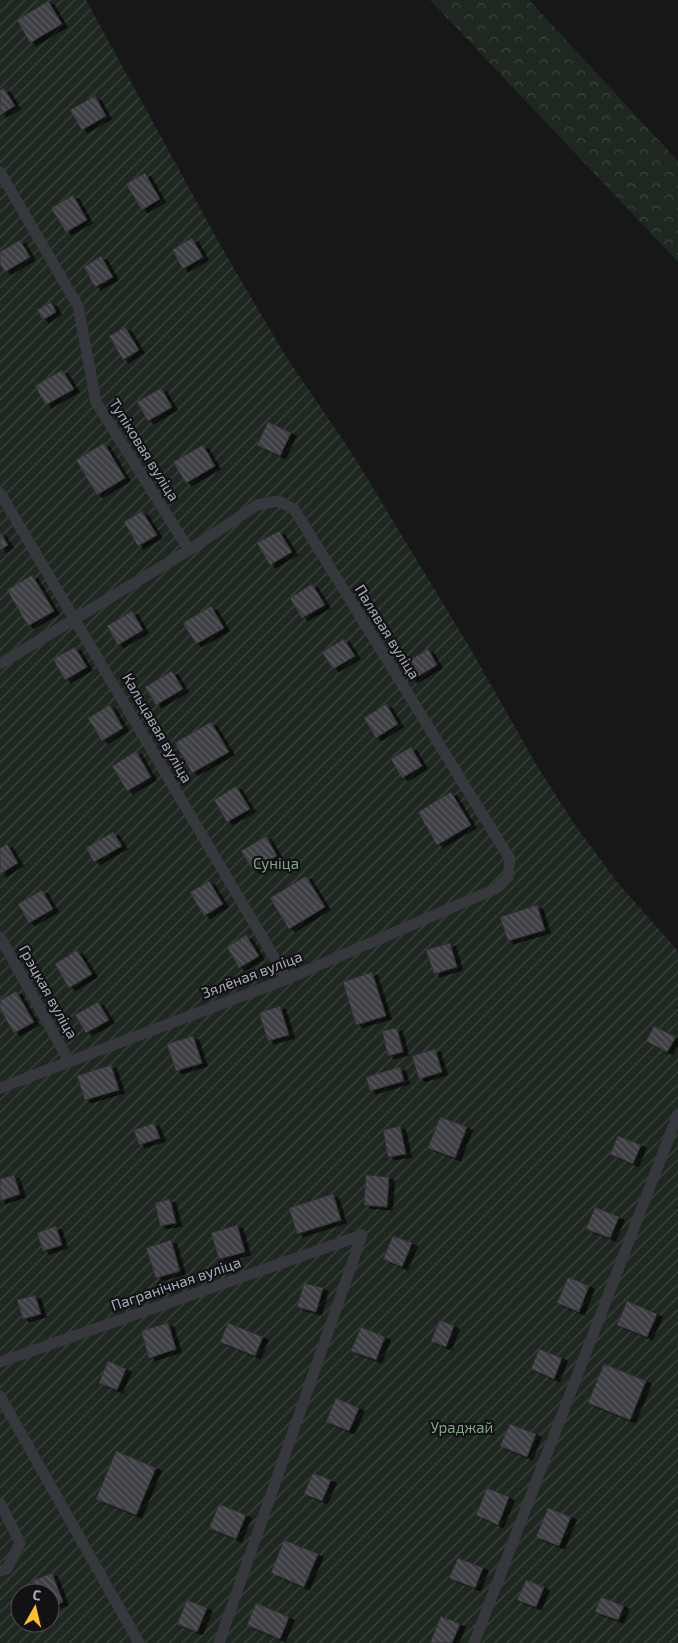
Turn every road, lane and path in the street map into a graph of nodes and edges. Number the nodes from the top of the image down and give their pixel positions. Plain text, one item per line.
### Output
1 (0, 172) edge
2 (0, 493) edge
3 (188, 550) junction
4 (75, 618) junction
5 (0, 664) edge
6 (508, 877) joint
7 (0, 937) edge
8 (287, 979) junction
9 (70, 1061) junction
10 (0, 1088) edge
11 (678, 1114) edge
12 (0, 1362) edge
13 (0, 1396) edge
14 (0, 1503) edge
15 (0, 1571) edge
16 (139, 1643) edge
17 (219, 1643) edge
18 (474, 1643) edge

1 - 3 lane, Тупіковая вуліца
2 - 4 lane, Кальцавая вуліца
3 - 4 lane, Палявая вуліца
3 - 6 lane, Палявая вуліца
4 - 5 lane, Палявая вуліца
4 - 8 lane, Кальцавая вуліца
6 - 8 lane, Зялёная вуліца
7 - 9 lane, Грэцкая вуліца
8 - 9 lane, Зялёная вуліца
9 - 10 lane, Зялёная вуліца
11 - 18 lane
12 - 17 lane, Пагранічная вуліца
13 - 16 lane
14 - 15 lane

